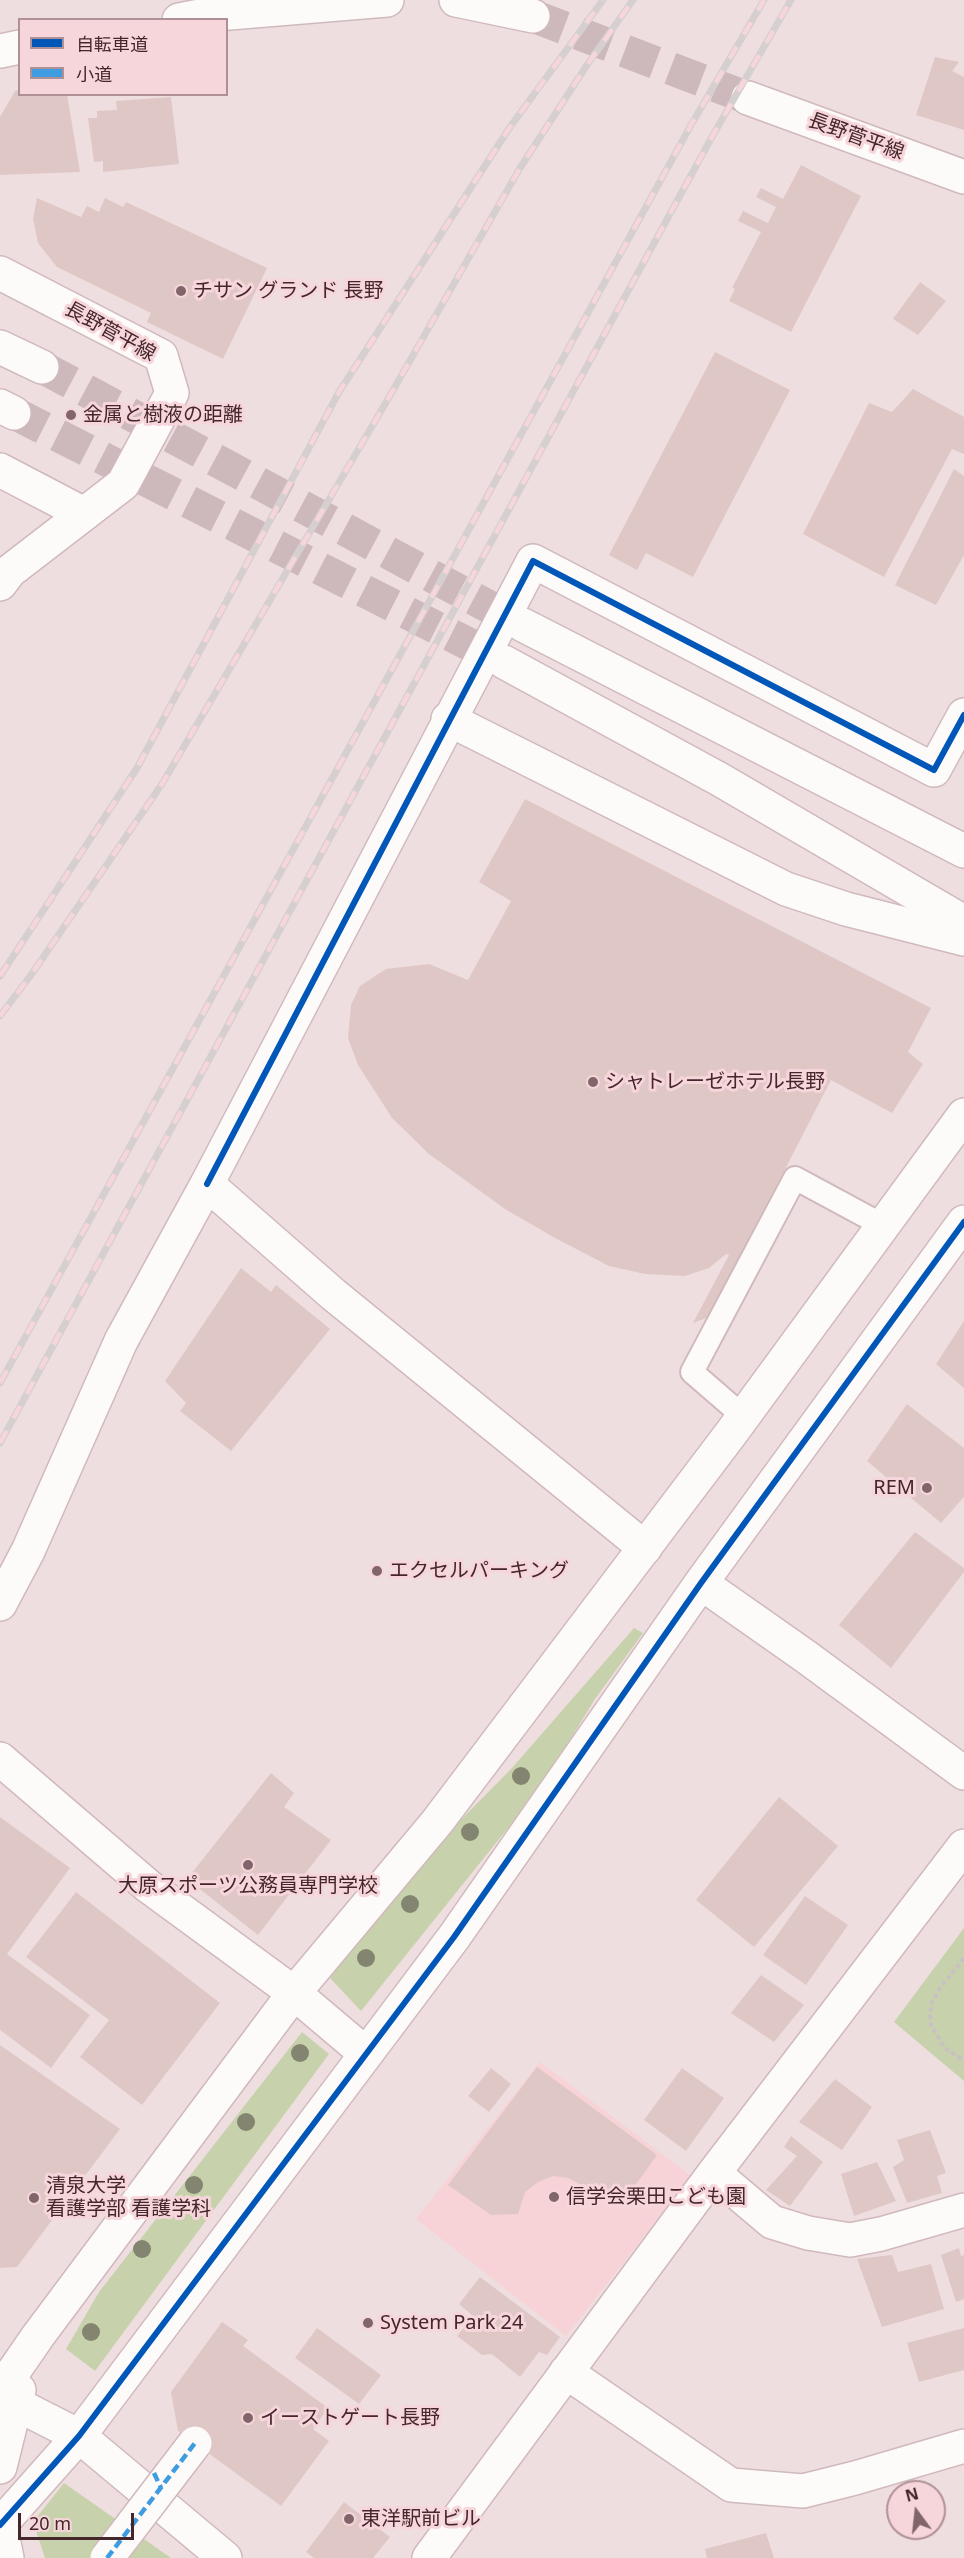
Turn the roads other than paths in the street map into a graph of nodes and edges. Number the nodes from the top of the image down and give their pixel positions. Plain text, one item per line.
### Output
1 (387, 0) edge
2 (456, 0) edge
3 (196, 12) edge
4 (533, 16) tunnel mouth
5 (18, 47) edge
6 (0, 51) edge
7 (748, 98) tunnel mouth
8 (964, 177) edge
9 (0, 273) edge
10 (0, 347) edge
11 (42, 367) tunnel mouth
12 (0, 470) edge
13 (84, 514) junction
14 (0, 585) edge
15 (523, 625) tunnel mouth
16 (504, 662) tunnel mouth
17 (964, 715) edge
18 (448, 719) junction
19 (964, 852) edge
20 (964, 922) edge
21 (964, 939) edge
22 (964, 1115) edge
23 (207, 1184) junction
24 (964, 1221) edge
25 (884, 1226) junction
26 (744, 1417) junction
27 (645, 1548) junction
28 (701, 1583) junction
29 (0, 1604) edge
30 (0, 1759) edge
31 (964, 1773) edge
32 (964, 1846) edge
33 (294, 1993) junction
34 (365, 2053) junction
35 (714, 2173) junction
36 (964, 2210) edge
37 (566, 2372) junction
38 (5, 2402) edge
39 (78, 2436) junction
40 (195, 2443) dead end
41 (964, 2446) edge
42 (0, 2467) edge
43 (0, 2525) edge
44 (8, 2558) edge
45 (107, 2558) edge
46 (225, 2558) edge
47 (429, 2558) edge

1 - 3 street
2 - 4 street
5 - 6 street
7 - 8 street, 長野菅平線
9 - 13 street, 長野菅平線
10 - 11 street
12 - 13 street
13 - 14 street, 長野菅平線
15 - 19 street
16 - 20 street
17 - 18 street
18 - 21 street
18 - 23 street
22 - 25 street
23 - 27 street
23 - 29 street
24 - 28 street
25 - 26 street
25 - 26 lane
26 - 27 street
27 - 33 street
28 - 31 street
28 - 34 street
30 - 33 street
32 - 35 street
33 - 34 street
33 - 38 street
34 - 39 street
35 - 36 street
35 - 37 street
37 - 41 street
37 - 47 street
38 - 39 street
38 - 42 street
39 - 43 street
39 - 46 street
40 - 45 street, bridge
43 - 44 street

